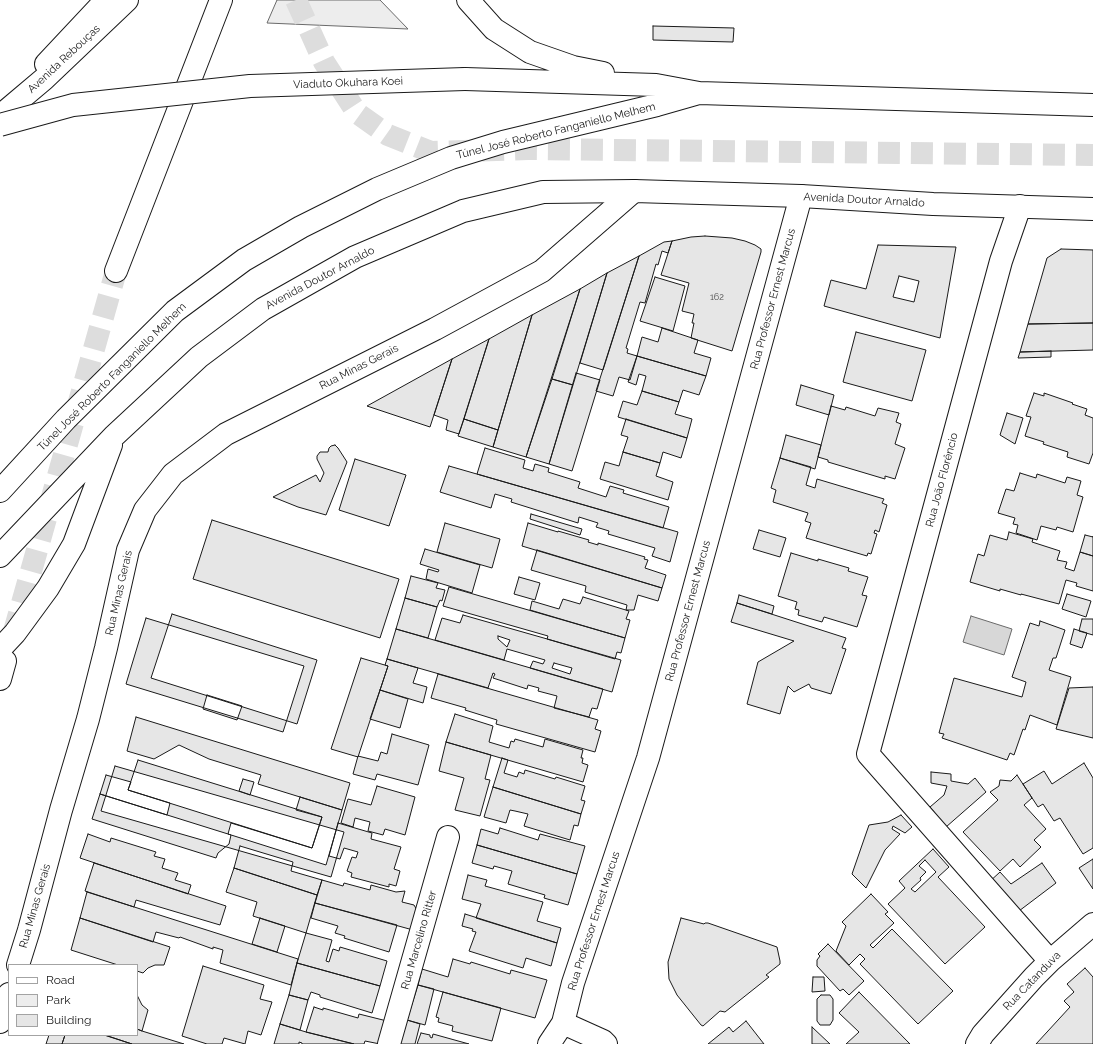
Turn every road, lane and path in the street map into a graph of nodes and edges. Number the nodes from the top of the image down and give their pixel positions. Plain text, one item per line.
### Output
1 (106, 0) edge
2 (127, 0) edge
3 (222, 0) edge
4 (468, 0) edge
5 (695, 92) junction
6 (1093, 105) edge
7 (0, 108) edge
8 (0, 116) edge
9 (0, 125) edge
10 (634, 191) junction
11 (801, 196) junction
12 (1020, 206) junction
13 (1093, 209) edge
14 (116, 271) tunnel mouth
15 (114, 436) junction
16 (0, 491) edge
17 (0, 556) edge
18 (2, 663) edge
19 (448, 837) dead end
20 (1093, 924) edge
21 (1050, 961) junction
22 (18, 964) edge
23 (8, 997) edge
24 (0, 1022) edge
25 (563, 1023) junction
26 (389, 1044) edge
27 (549, 1044) edge
28 (606, 1044) edge
29 (977, 1044) edge

1 - 7 main road
2 - 8 main road, Avenida Rebouças
3 - 14 main road
4 - 5 main road
5 - 6 main road
5 - 9 main road, Viaduto Okuhara Koei, bridge
5 - 16 main road, Túnel José Roberto Fanganiello Melhem
10 - 11 main road, Avenida Doutor Arnaldo
10 - 15 main road, Avenida Doutor Arnaldo
10 - 22 main road, Rua Minas Gerais
11 - 12 main road, Avenida Doutor Arnaldo
11 - 25 main road, Rua Professor Ernest Marcus
12 - 13 main road, Avenida Doutor Arnaldo
12 - 21 main road, Rua João Florêncio
15 - 17 main road
15 - 18 main road
19 - 26 main road, Rua Marcelino Ritter
20 - 21 main road, Rua Catanduva
21 - 29 main road, Rua Catanduva
23 - 24 main road
25 - 27 main road, Rua Professor Ernest Marcus
25 - 28 main road

